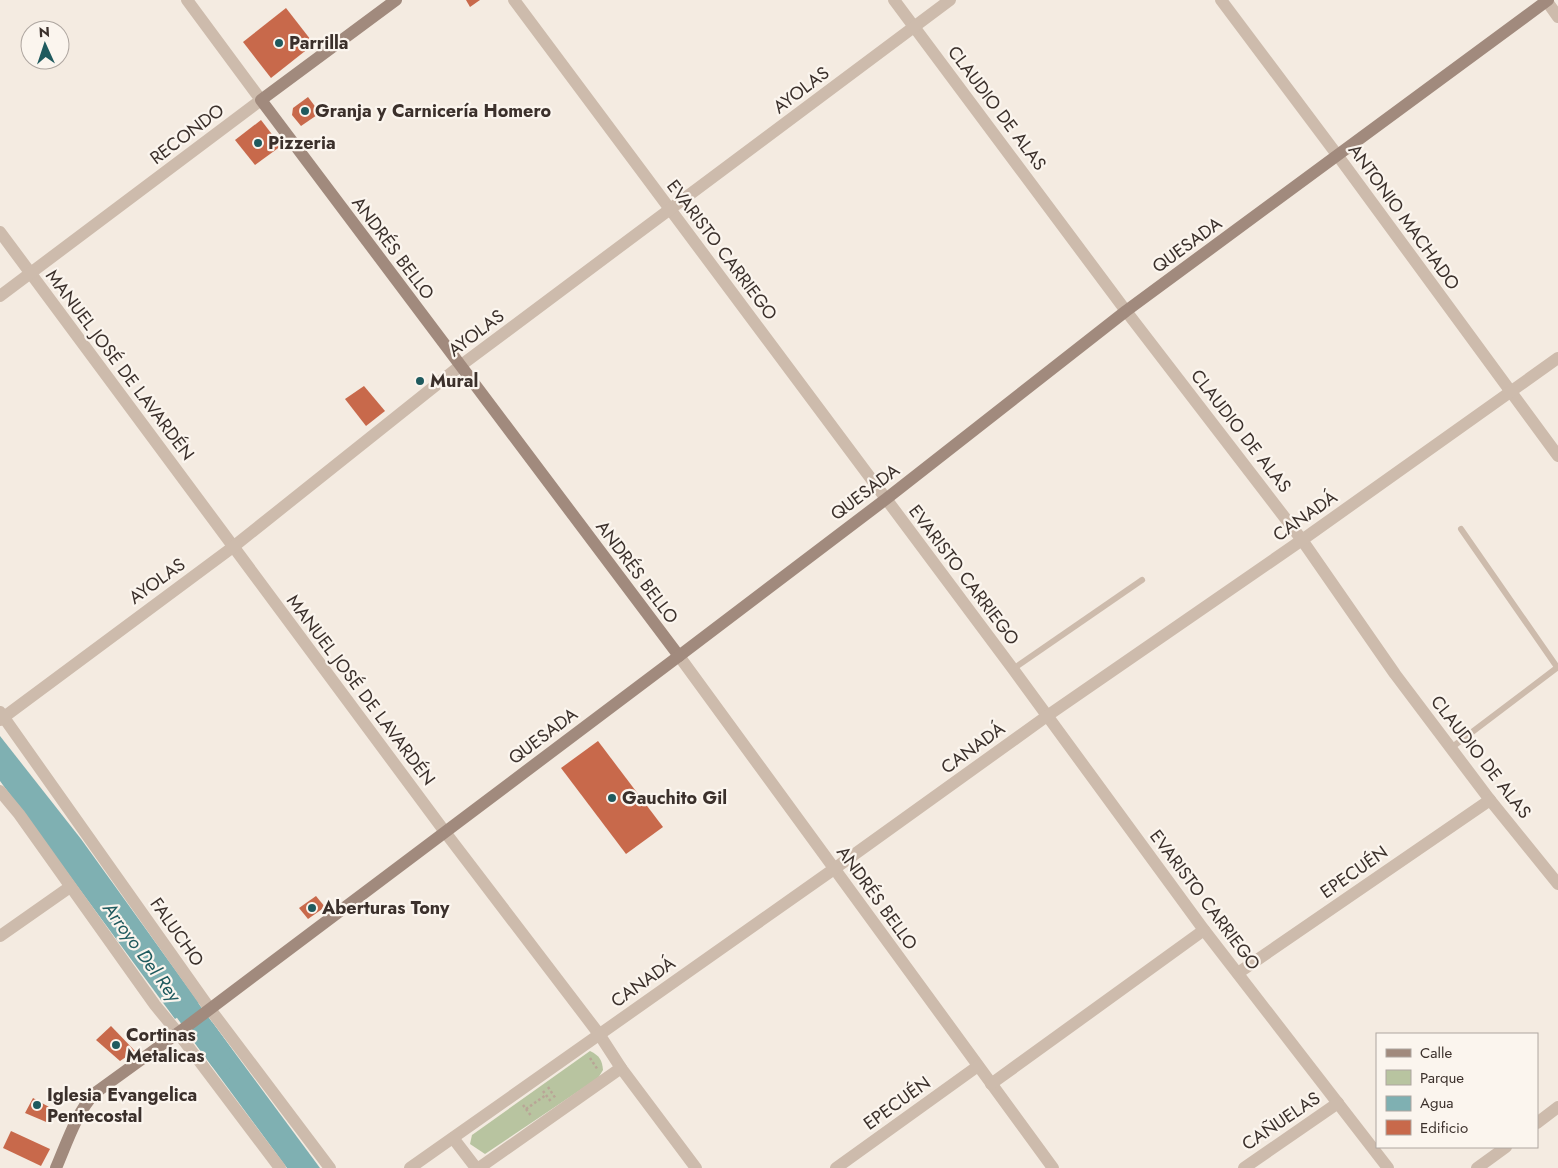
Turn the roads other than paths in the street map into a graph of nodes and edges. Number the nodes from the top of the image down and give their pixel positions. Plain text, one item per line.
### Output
1 (188, 0) edge
2 (396, 0) edge
3 (514, 0) edge
4 (894, 0) edge
5 (950, 0) edge
6 (1221, 0) edge
7 (1547, 0) edge
8 (1558, 17) edge
9 (914, 27) junction
10 (261, 100) junction
11 (1338, 156) junction
12 (670, 210) junction
13 (0, 232) edge
14 (31, 274) junction
15 (0, 296) edge
16 (1126, 311) junction
17 (1558, 358) edge
18 (460, 366) junction
19 (1511, 391) junction
20 (1558, 456) edge
21 (886, 499) junction
22 (1461, 529) dead end
23 (1302, 540) junction
24 (233, 547) junction
25 (1142, 580) dead end
26 (679, 656) junction
27 (1558, 667) edge
28 (1013, 669) junction
29 (1, 716) edge
30 (1047, 716) junction
31 (1451, 748) junction
32 (0, 791) edge
33 (1490, 800) junction
34 (445, 832) junction
35 (834, 869) junction
36 (1558, 884) edge
37 (70, 887) junction
38 (1204, 930) junction
39 (0, 936) edge
40 (1238, 973) junction
41 (207, 1011) junction
42 (180, 1032) junction
43 (599, 1034) junction
44 (978, 1066) junction
45 (622, 1068) junction
46 (991, 1084) junction
47 (1338, 1103) junction
48 (1558, 1107) edge
49 (1538, 1123) edge
50 (452, 1138) junction
51 (1505, 1148) edge
52 (56, 1168) edge
53 (280, 1168) edge
54 (330, 1168) edge
55 (410, 1168) edge
56 (476, 1168) edge
57 (479, 1168) edge
58 (696, 1168) edge
59 (836, 1168) edge
60 (1053, 1168) edge
61 (1244, 1168) edge
62 (1388, 1168) edge
63 (1477, 1168) edge

1 - 10 street, ANDRÉS BELLO
2 - 10 street, RECONDO
3 - 12 street, EVARISTO CARRIEGO
4 - 9 street, CLAUDIO DE ALAS
5 - 9 street, AYOLAS
6 - 11 street, ANTONIO MACHADO
7 - 8 street
7 - 11 street, QUESADA
9 - 12 street, AYOLAS
9 - 16 street, CLAUDIO DE ALAS
10 - 14 street, RECONDO
10 - 18 street, ANDRÉS BELLO
11 - 16 street, QUESADA
11 - 19 street, ANTONIO MACHADO
12 - 18 street, AYOLAS
12 - 21 street, EVARISTO CARRIEGO
13 - 14 street, MANUEL JOSÉ DE LAVARDÉN
14 - 15 street, RECONDO
14 - 24 street, MANUEL JOSÉ DE LAVARDÉN
16 - 21 street, QUESADA
16 - 23 street, CLAUDIO DE ALAS
17 - 19 street, CANADÁ
18 - 24 street, AYOLAS
18 - 26 street, ANDRÉS BELLO
19 - 20 street, ANTONIO MACHADO
19 - 23 street, CANADÁ
21 - 26 street, QUESADA
21 - 28 street, EVARISTO CARRIEGO
22 - 27 lane
23 - 30 street, CANADÁ
23 - 31 street, CLAUDIO DE ALAS
24 - 29 street, AYOLAS
24 - 34 street, MANUEL JOSÉ DE LAVARDÉN
25 - 28 lane
26 - 34 street, QUESADA
26 - 35 street, ANDRÉS BELLO
27 - 31 lane
28 - 30 street, EVARISTO CARRIEGO
29 - 41 street, FALUCHO
30 - 35 street, CANADÁ
30 - 38 street, EVARISTO CARRIEGO
31 - 33 street, CLAUDIO DE ALAS
32 - 37 street
33 - 36 street, CLAUDIO DE ALAS
33 - 40 street, EPECUÉN
34 - 41 street, QUESADA
34 - 43 street, MANUEL JOSÉ DE LAVARDÉN
35 - 43 street, CANADÁ
35 - 44 street, ANDRÉS BELLO
37 - 39 street
37 - 42 street
38 - 40 street, EVARISTO CARRIEGO
38 - 46 street
40 - 47 street, EVARISTO CARRIEGO
41 - 42 street, QUESADA
41 - 54 street, FALUCHO
42 - 52 street, QUESADA
42 - 53 street
43 - 45 street, MANUEL JOSÉ DE LAVARDÉN
43 - 50 street, CANADÁ
44 - 46 street, ANDRÉS BELLO
44 - 59 street, EPECUÉN
45 - 57 street
45 - 58 street, MANUEL JOSÉ DE LAVARDÉN
46 - 60 street, ANDRÉS BELLO
47 - 61 street, CAÑUELAS
47 - 62 street, EVARISTO CARRIEGO
48 - 49 street
50 - 55 street, CANADÁ
50 - 56 street
51 - 63 street

